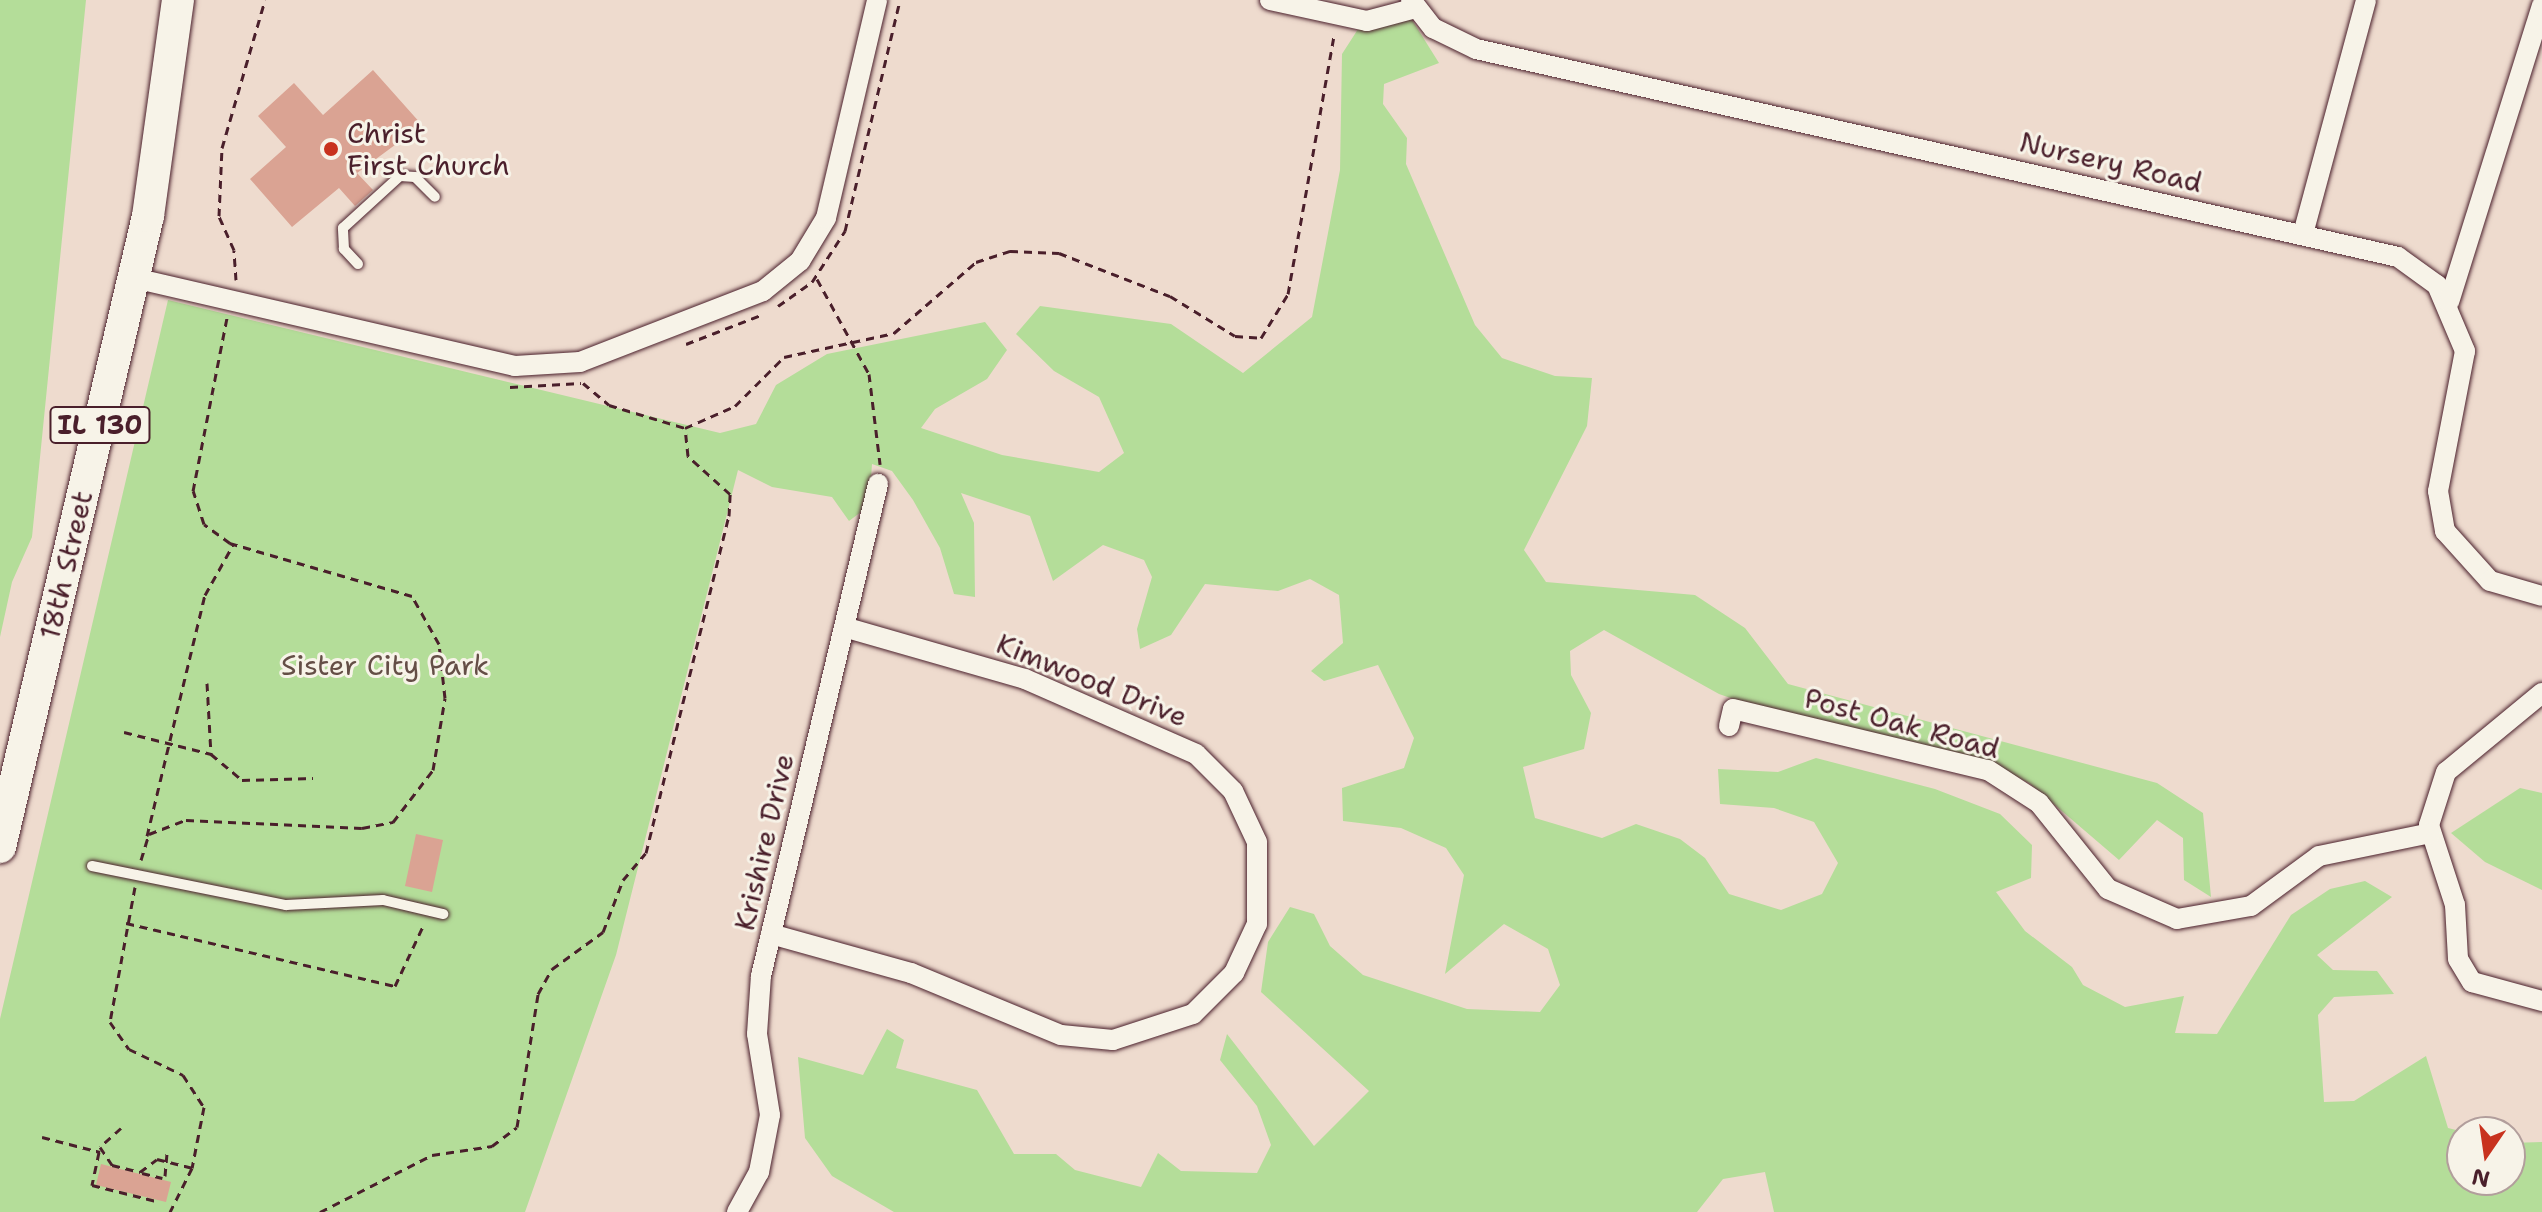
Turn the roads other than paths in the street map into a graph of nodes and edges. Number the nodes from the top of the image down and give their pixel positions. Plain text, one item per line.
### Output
1 (178, 0) edge
2 (877, 0) edge
3 (1270, 0) edge
4 (2366, 0) edge
5 (1414, 4) edge
6 (2542, 5) edge
7 (435, 197) dead end
8 (2303, 234) junction
9 (358, 264) dead end
10 (134, 278) junction
11 (2449, 302) junction
12 (878, 484) road end
13 (2542, 596) edge
14 (844, 627) junction
15 (2542, 693) edge
16 (1729, 726) dead end
17 (2431, 833) junction
18 (0, 847) edge
19 (92, 866) dead end
20 (443, 914) dead end
21 (771, 934) junction
22 (2542, 1001) edge
23 (737, 1212) edge

1 - 10 main road, 18th Street / IL 130
2 - 10 street
3 - 5 street
4 - 8 street
5 - 8 street, Nursery Road
6 - 11 street
7 - 9 lane
8 - 11 street, Nursery Road
10 - 18 main road, 18th Street / IL 130
11 - 13 street
12 - 14 street, Krishire Drive
14 - 21 street, Krishire Drive
14 - 21 street, Kimwood Drive
15 - 17 street
16 - 17 street, Post Oak Road
17 - 22 street
19 - 20 lane
21 - 23 street, Krishire Drive

